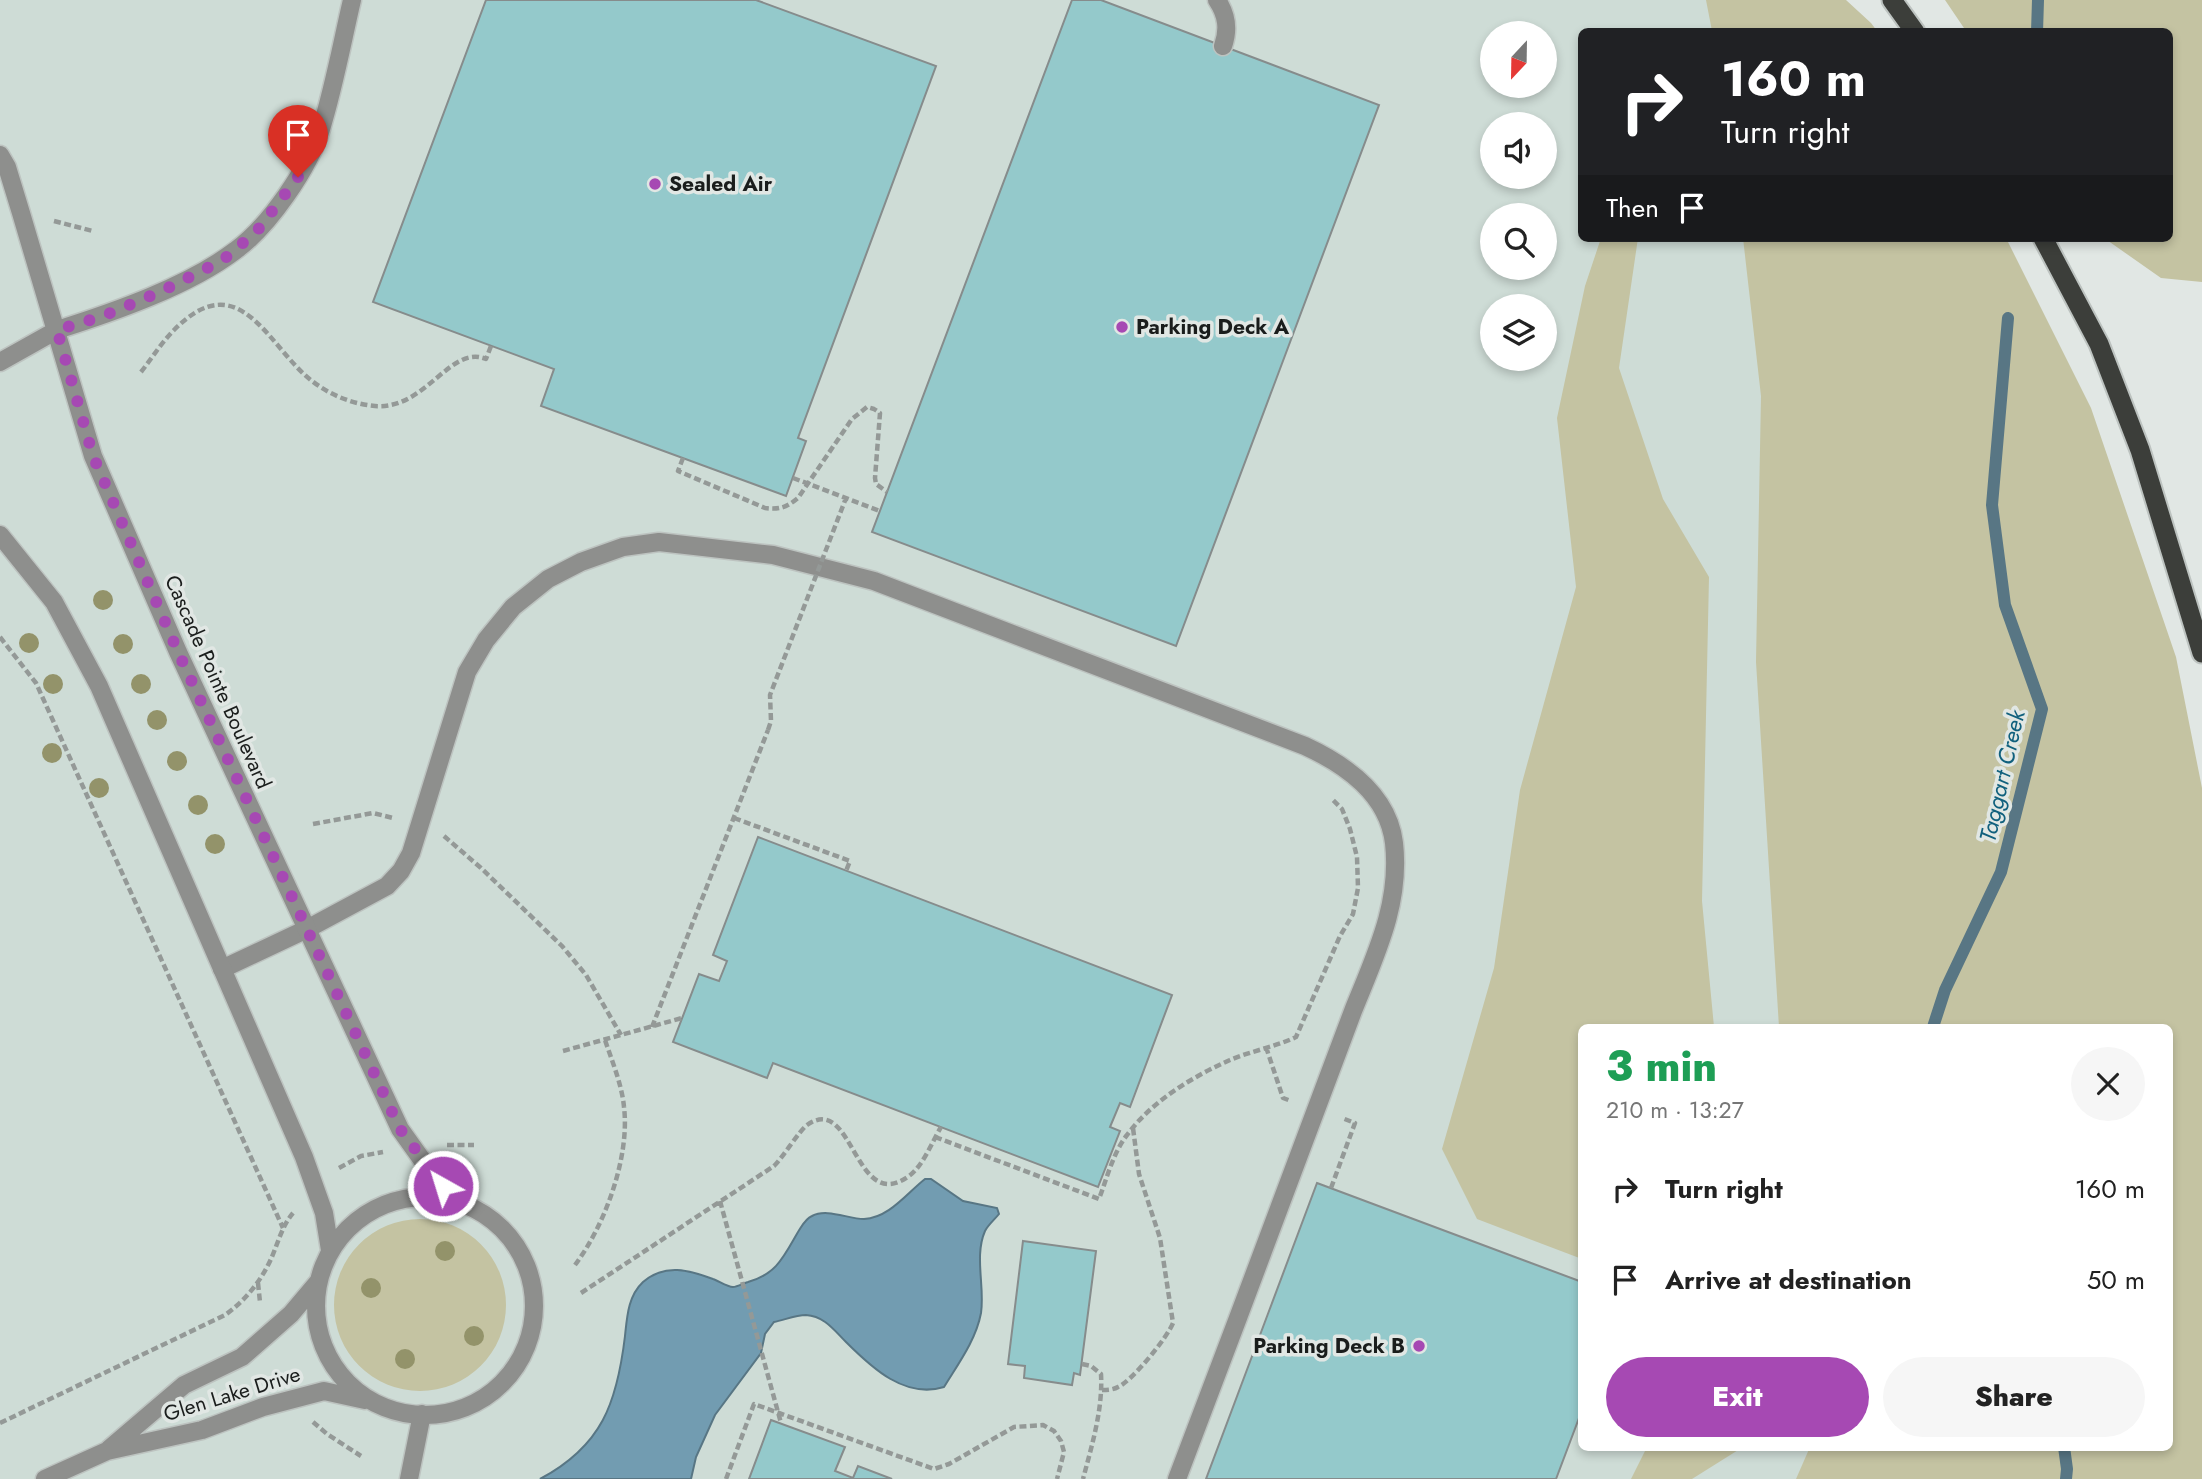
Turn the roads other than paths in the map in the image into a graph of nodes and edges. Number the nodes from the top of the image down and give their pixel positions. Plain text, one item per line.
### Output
1 (352, 0) edge
2 (1217, 0) edge
3 (1892, 0) edge
4 (1912, 28) edge
5 (1223, 46) dead end
6 (0, 155) edge
7 (2045, 242) edge
8 (57, 330) junction
9 (0, 362) edge
10 (0, 535) edge
11 (2202, 653) edge
12 (307, 929) junction
13 (222, 969) junction
14 (456, 1200) junction
15 (330, 1250) junction
16 (318, 1282) junction
17 (370, 1401) junction
18 (422, 1414) junction
19 (107, 1451) junction
20 (45, 1479) edge
21 (409, 1479) edge
22 (1177, 1479) edge

1 - 8 street
2 - 5 street
3 - 4 highway
6 - 8 street, Cascade Pointe Boulevard
7 - 11 highway
8 - 9 street
8 - 12 street, Cascade Pointe Boulevard
10 - 13 street
12 - 13 street
12 - 14 street, Cascade Pointe Boulevard
12 - 22 street
13 - 15 street
14 - 15 street
14 - 18 street
15 - 16 street
16 - 17 street
16 - 19 street, Glen Lake Drive
17 - 18 street
17 - 19 street, Glen Lake Drive
18 - 21 street
19 - 20 street, Glen Lake Drive

